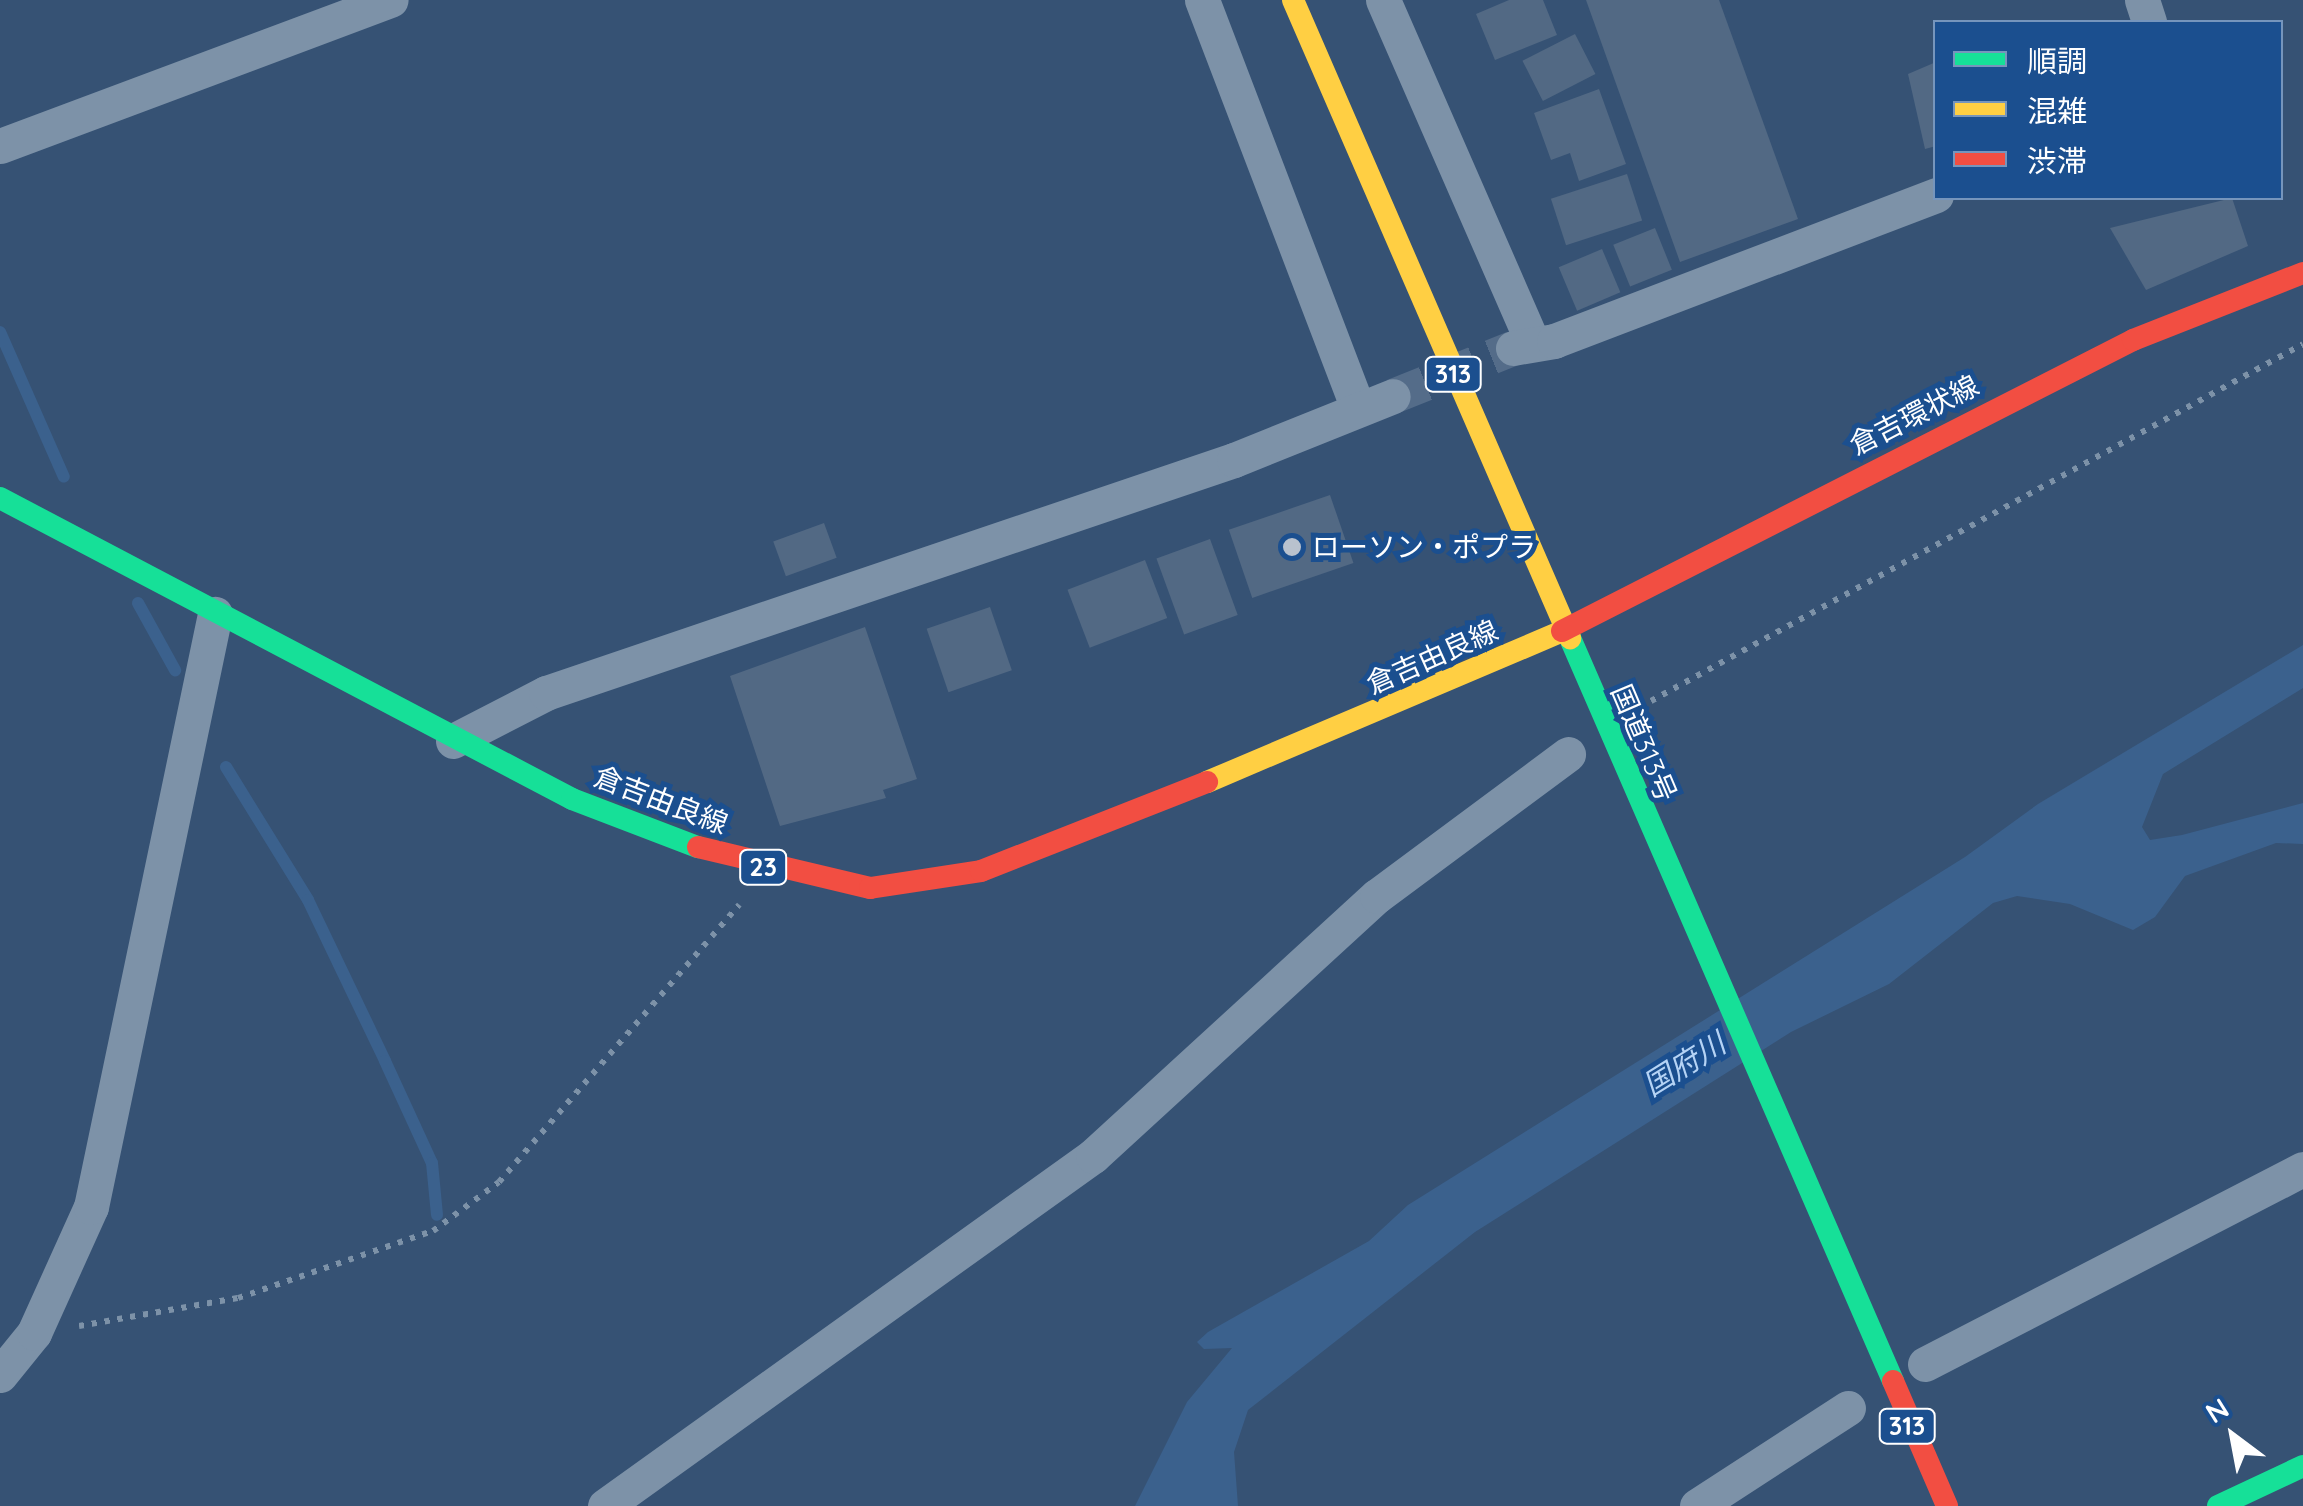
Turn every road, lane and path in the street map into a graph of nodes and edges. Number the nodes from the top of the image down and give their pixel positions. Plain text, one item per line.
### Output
1 (392, 0) edge
2 (1202, 0) edge
3 (1293, 0) edge
4 (1383, 0) edge
5 (0, 146) edge
6 (1933, 196) edge
7 (2303, 272) edge
8 (2303, 344) edge
9 (1392, 396) tunnel mouth
10 (1358, 408) junction
11 (0, 498) edge
12 (216, 614) junction
13 (1562, 631) junction
14 (1646, 704) dead end
15 (453, 740) junction
16 (1568, 754) dead end
17 (769, 869) junction
18 (2303, 1169) edge
19 (34, 1333) junction
20 (1925, 1364) dead end
21 (0, 1376) edge
22 (1848, 1408) dead end
23 (2303, 1466) edge
24 (605, 1506) edge
25 (1697, 1506) edge
26 (1947, 1506) edge
27 (2218, 1506) edge

1 - 5 street
2 - 10 street
3 - 13 main road, 国道313号 / 313
4 - 6 street
7 - 13 main road, 倉吉環状線
8 - 14 path
9 - 10 street
10 - 15 street
11 - 12 main road, 倉吉由良線 / 23
12 - 15 main road, 倉吉由良線 / 23
12 - 19 street
13 - 17 main road, 倉吉由良線 / 23
13 - 26 main road, 国道313号 / 313
15 - 17 main road, 倉吉由良線 / 23
16 - 24 street
17 - 19 path
18 - 20 street
19 - 21 street
22 - 25 street
23 - 27 main road

